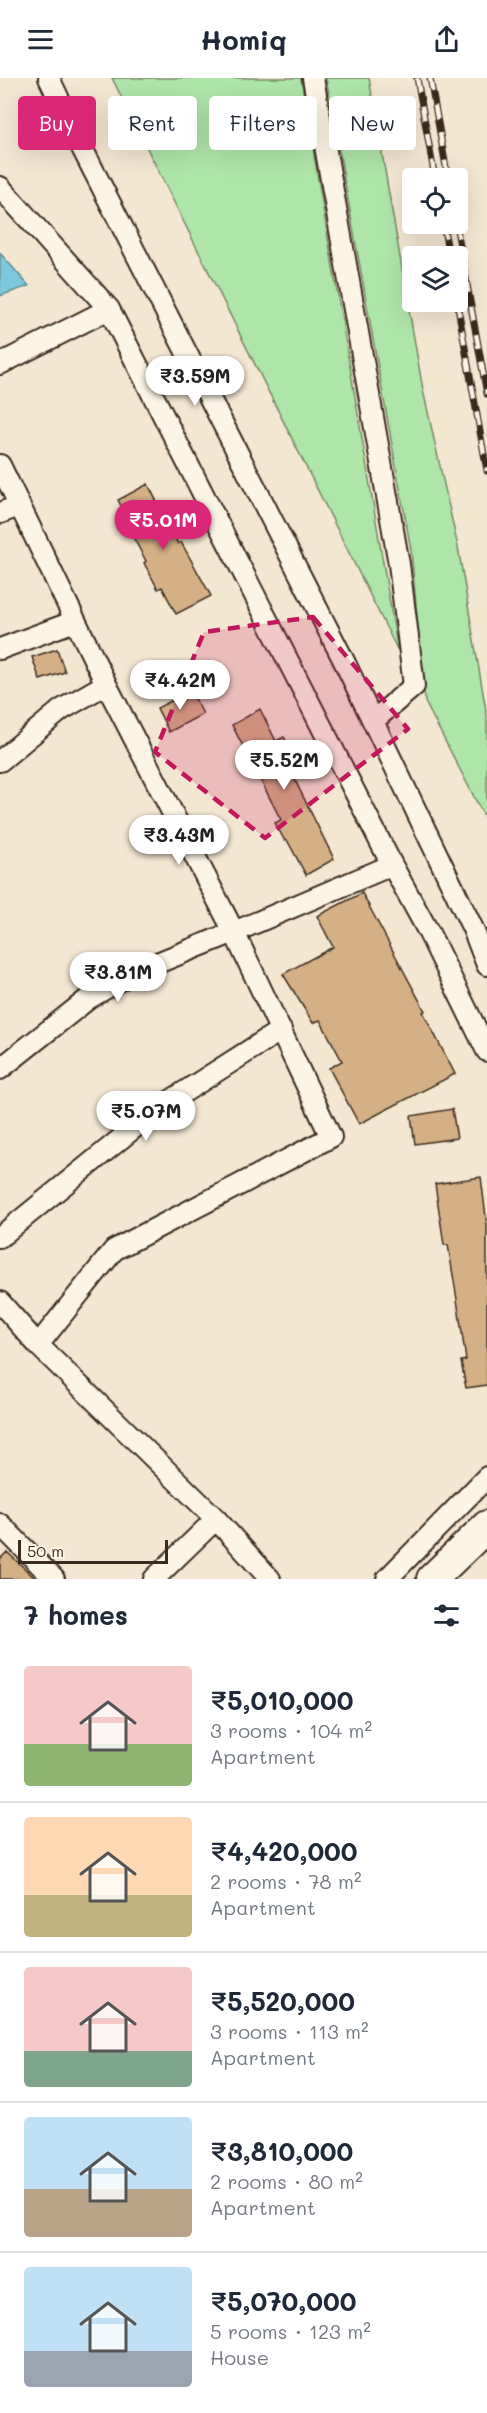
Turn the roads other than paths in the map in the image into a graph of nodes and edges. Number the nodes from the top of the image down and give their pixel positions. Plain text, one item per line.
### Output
1 (49, 78) edge
2 (313, 78) edge
3 (0, 187) edge
4 (109, 309) junction
5 (0, 364) edge
6 (0, 465) edge
7 (19, 506) junction
8 (0, 513) edge
9 (75, 621) junction
10 (0, 649) edge
11 (106, 684) junction
12 (373, 721) junction
13 (0, 761) edge
14 (392, 865) junction
15 (234, 932) junction
16 (487, 965) edge
17 (281, 1030) junction
18 (487, 1052) edge
19 (0, 1069) edge
20 (0, 1237) edge
21 (0, 1302) edge
22 (38, 1345) junction
23 (487, 1477) edge
24 (216, 1520) junction
25 (0, 1524) edge
26 (487, 1526) edge
27 (54, 1579) edge
28 (154, 1579) edge
29 (270, 1579) edge
30 (387, 1579) edge
31 (432, 1579) edge

1 - 12 street
2 - 12 street
3 - 4 street
4 - 5 street
4 - 14 street
6 - 7 street
7 - 8 street
7 - 9 street
9 - 10 street
9 - 11 street
11 - 13 street
11 - 15 street
12 - 16 street
14 - 15 street
14 - 18 street
15 - 17 street
15 - 19 street
17 - 20 street
17 - 22 street
21 - 22 street
22 - 24 street
23 - 30 street
24 - 28 street
24 - 29 street
25 - 27 street
26 - 31 main road

